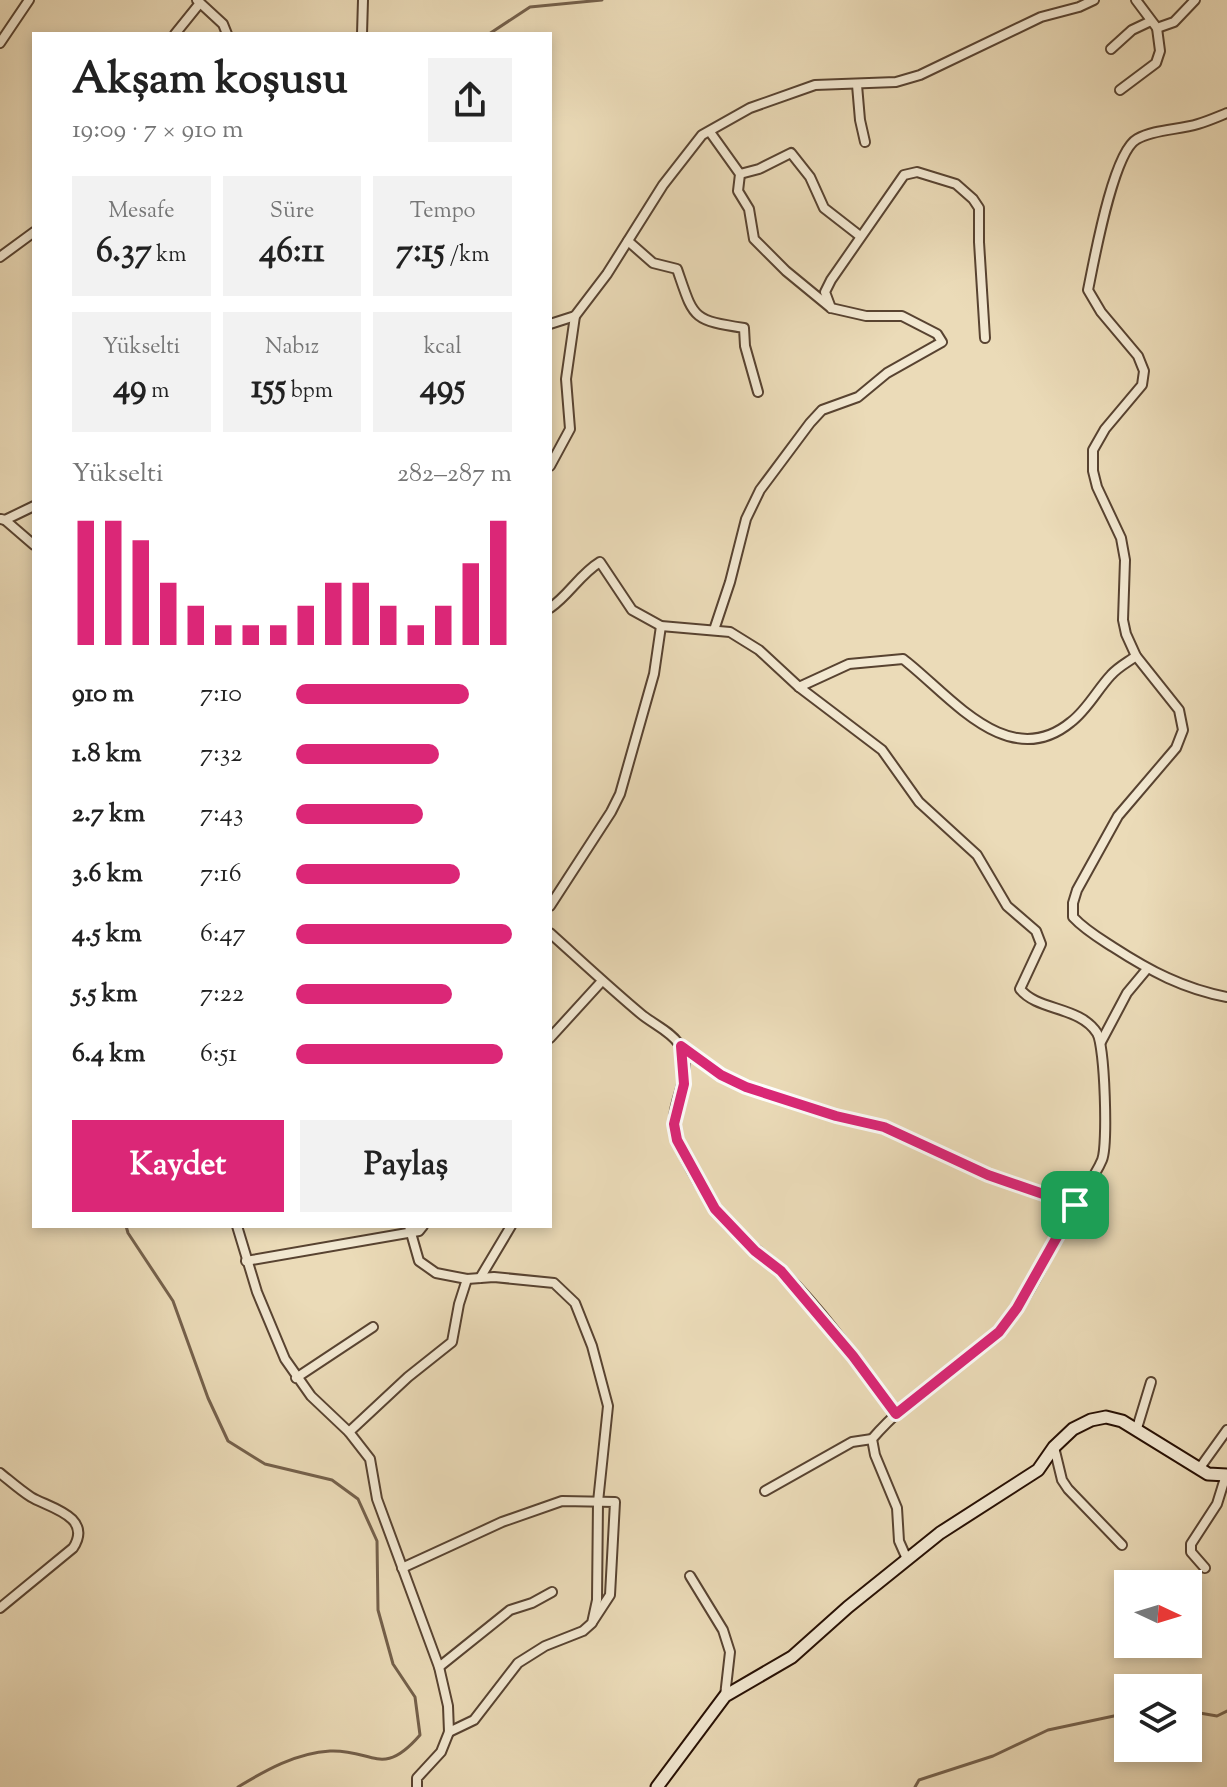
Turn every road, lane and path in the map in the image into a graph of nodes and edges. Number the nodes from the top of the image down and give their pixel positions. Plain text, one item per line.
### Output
1 (29, 0) edge
2 (363, 0) edge
3 (1094, 0) edge
4 (1136, 0) edge
5 (1195, 0) edge
6 (198, 2) edge
7 (1154, 25) junction
8 (176, 32) edge
9 (226, 32) edge
10 (362, 32) edge
11 (0, 43) edge
12 (1111, 49) dead end
13 (857, 85) junction
14 (1120, 90) dead end
15 (1227, 113) edge
16 (710, 132) junction
17 (865, 142) dead end
18 (740, 174) junction
19 (32, 233) edge
20 (860, 236) junction
21 (628, 241) junction
22 (0, 257) edge
23 (831, 308) junction
24 (575, 316) junction
25 (552, 323) edge
26 (985, 338) dead end
27 (758, 392) dead end
28 (552, 462) edge
29 (32, 507) edge
30 (3, 519) edge
31 (32, 543) edge
32 (552, 607) edge
33 (661, 626) junction
34 (714, 630) junction
35 (1136, 656) junction
36 (799, 687) junction
37 (552, 903) edge
38 (552, 935) edge
39 (1147, 969) junction
40 (602, 981) junction
41 (1227, 997) edge
42 (552, 1036) edge
43 (1101, 1042) junction
44 (681, 1046) junction
45 (1075, 1205) junction
46 (238, 1228) edge
47 (510, 1228) edge
48 (409, 1229) edge
49 (246, 1261) junction
50 (480, 1278) junction
51 (467, 1279) junction
52 (373, 1327) dead end
53 (296, 1378) junction
54 (1151, 1382) dead end
55 (896, 1414) junction
56 (1137, 1428) junction
57 (1227, 1430) edge
58 (349, 1432) junction
59 (872, 1439) junction
60 (1054, 1447) junction
61 (1199, 1469) junction
62 (0, 1473) edge
63 (1227, 1475) edge
64 (765, 1491) dead end
65 (598, 1502) junction
66 (1122, 1545) dead end
67 (907, 1559) junction
68 (402, 1568) junction
69 (1205, 1568) dead end
70 (690, 1576) dead end
71 (552, 1592) dead end
72 (0, 1608) edge
73 (592, 1623) junction
74 (439, 1667) junction
75 (725, 1696) junction
76 (449, 1732) junction
77 (417, 1787) edge
78 (657, 1787) edge

1 - 11 street
2 - 10 street
3 - 13 street
4 - 7 street
5 - 7 street
6 - 8 street
6 - 9 street
7 - 12 street
7 - 14 street
13 - 16 street
13 - 17 street
15 - 35 street
16 - 18 street
16 - 21 street
18 - 20 street
18 - 23 street
19 - 22 street
20 - 23 street
20 - 26 street
21 - 24 street
21 - 27 street
23 - 34 street
24 - 25 street
24 - 28 street
29 - 30 street
30 - 31 street
32 - 33 street
33 - 34 street
33 - 37 street
34 - 36 street
35 - 36 street
35 - 39 street
36 - 43 street
38 - 40 street
39 - 41 street
39 - 43 street
40 - 42 street
40 - 44 street
43 - 45 street
44 - 45 street
44 - 55 street
45 - 55 street
46 - 49 street
47 - 50 street
48 - 49 street
48 - 51 street
49 - 53 street
50 - 51 street
50 - 65 street
51 - 58 street
52 - 53 street
53 - 58 street
54 - 56 street
55 - 59 street
56 - 60 street
56 - 61 street
57 - 61 street
58 - 68 street
59 - 64 street
59 - 67 street
60 - 66 street
60 - 67 street
61 - 63 street
62 - 72 street
63 - 69 street
65 - 68 street
65 - 73 street
65 - 73 street
67 - 75 street
68 - 74 street
70 - 75 street
71 - 74 street
73 - 76 street
74 - 76 street
75 - 78 street
76 - 77 street

